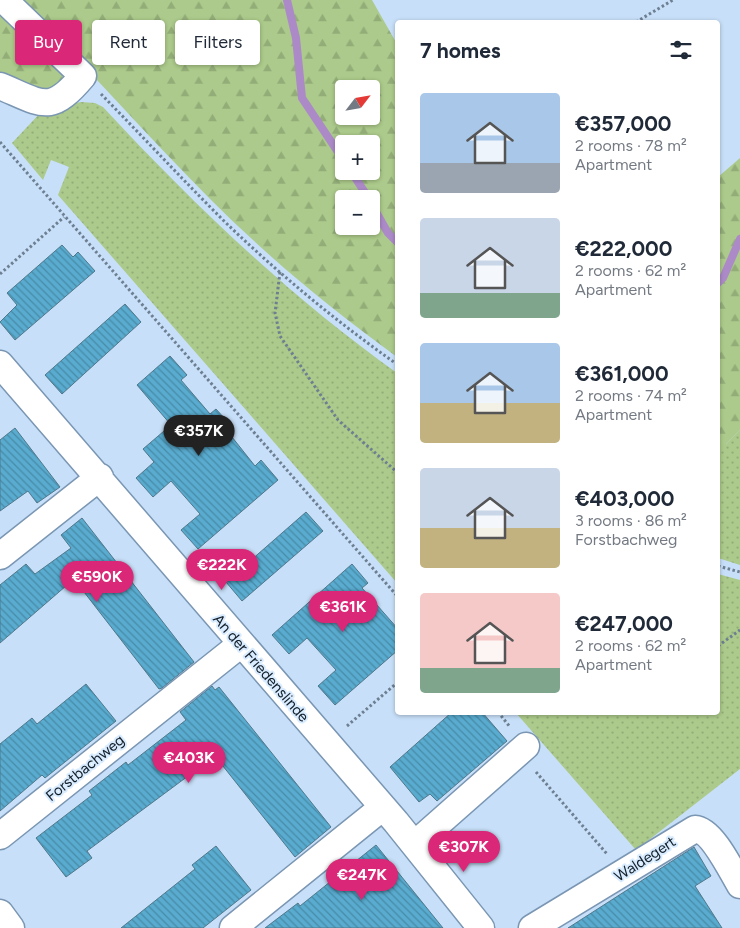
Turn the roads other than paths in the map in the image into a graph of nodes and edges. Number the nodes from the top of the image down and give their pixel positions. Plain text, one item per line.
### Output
1 (4, 0) edge
2 (0, 86) edge
3 (0, 364) edge
4 (100, 477) junction
5 (0, 556) edge
6 (241, 644) junction
7 (523, 749) road end
8 (383, 807) junction
9 (0, 836) edge
10 (415, 844) junction
11 (740, 885) edge
12 (0, 913) edge
13 (11, 928) edge
14 (233, 928) edge
15 (481, 928) edge
16 (532, 928) edge

1 - 2 street
3 - 4 street, An der Friedenslinde
4 - 5 street
4 - 6 street, An der Friedenslinde
6 - 8 street, An der Friedenslinde
6 - 9 street, Forstbachweg
7 - 10 street
8 - 10 street, An der Friedenslinde
8 - 14 street
10 - 15 street, An der Friedenslinde
11 - 16 street, Waldegert
12 - 13 street

